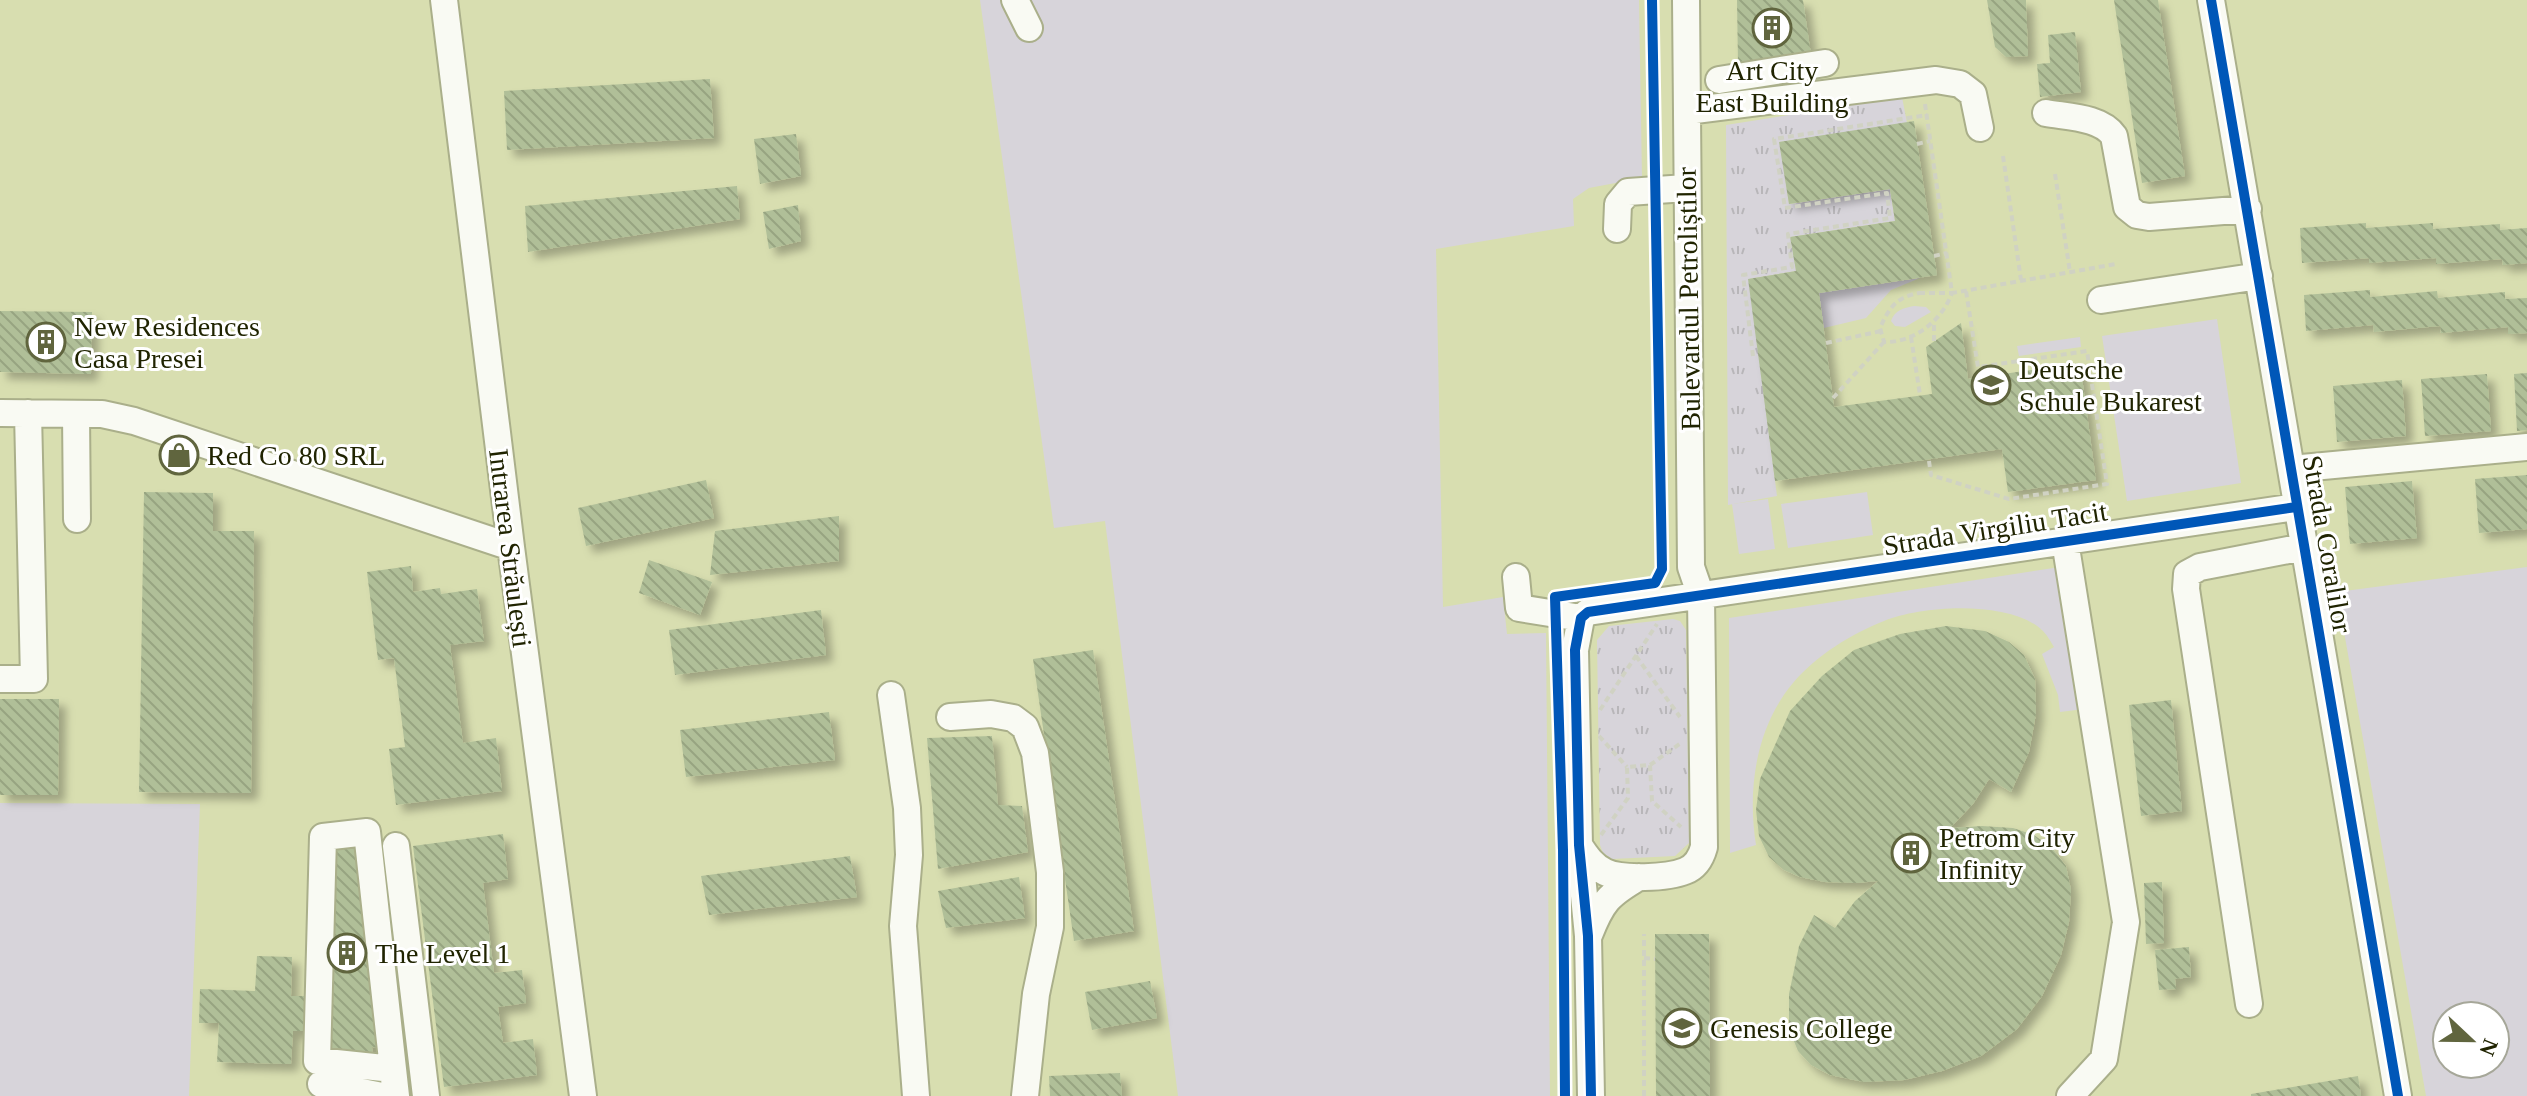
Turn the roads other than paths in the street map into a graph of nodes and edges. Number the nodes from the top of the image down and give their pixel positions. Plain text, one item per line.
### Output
1 (444, 0) edge
2 (1015, 0) edge
3 (1686, 0) edge
4 (2211, 0) edge
5 (1029, 28) dead end
6 (1825, 63) dead end
7 (1719, 80) dead end
8 (1687, 111) junction
9 (2046, 113) dead end
10 (1980, 128) dead end
11 (1686, 188) junction
12 (2248, 209) junction
13 (1617, 229) dead end
14 (2259, 276) junction
15 (2101, 300) dead end
16 (0, 413) edge
17 (28, 413) junction
18 (76, 414) junction
19 (2527, 447) edge
20 (2291, 469) junction
21 (2296, 507) junction
22 (77, 519) dead end
23 (2065, 541) junction
24 (511, 547) junction
25 (2304, 547) junction
26 (1516, 577) dead end
27 (1701, 596) junction
28 (1581, 618) junction
29 (0, 679) edge
30 (891, 695) dead end
31 (950, 717) dead end
32 (1587, 845) junction
33 (396, 846) dead end
34 (1639, 877) junction
35 (1588, 936) junction
36 (2249, 1004) dead end
37 (393, 1069) junction
38 (321, 1084) dead end
39 (382, 1096) edge
40 (396, 1096) edge
41 (426, 1096) edge
42 (583, 1096) edge
43 (916, 1096) edge
44 (1025, 1096) edge
45 (1591, 1096) edge
46 (2070, 1096) edge
47 (2398, 1096) edge

1 - 24 street, Intrarea Străulești
2 - 5 street
3 - 8 street, Bulevardul Petroliștilor
4 - 12 street, Strada Coralilor
6 - 7 street
8 - 10 street
8 - 11 street, Bulevardul Petroliștilor
9 - 12 street
11 - 13 street
11 - 27 street, Bulevardul Petroliștilor
12 - 14 street, Strada Coralilor
14 - 15 street
14 - 20 street, Strada Coralilor
16 - 17 street
17 - 18 street
17 - 29 street
18 - 22 street
18 - 24 street
19 - 20 street
20 - 21 street, Strada Coralilor
21 - 23 street, Strada Virgiliu Tacit
21 - 25 street, Strada Coralilor
23 - 27 street, Strada Virgiliu Tacit
23 - 46 street
24 - 42 street, Intrarea Străulești
25 - 36 street
25 - 47 street, Strada Coralilor
26 - 28 street
27 - 28 street
27 - 34 street, Bulevardul Petroliștilor
28 - 32 street, Bulevardul Petroliștilor
30 - 43 street
31 - 44 street
32 - 34 street, Bulevardul Petroliștilor
32 - 35 street, Bulevardul Petroliștilor
33 - 41 street
34 - 35 street, Bulevardul Petroliștilor
35 - 45 street, Bulevardul Petroliștilor
37 - 37 street
37 - 40 street
38 - 39 street

